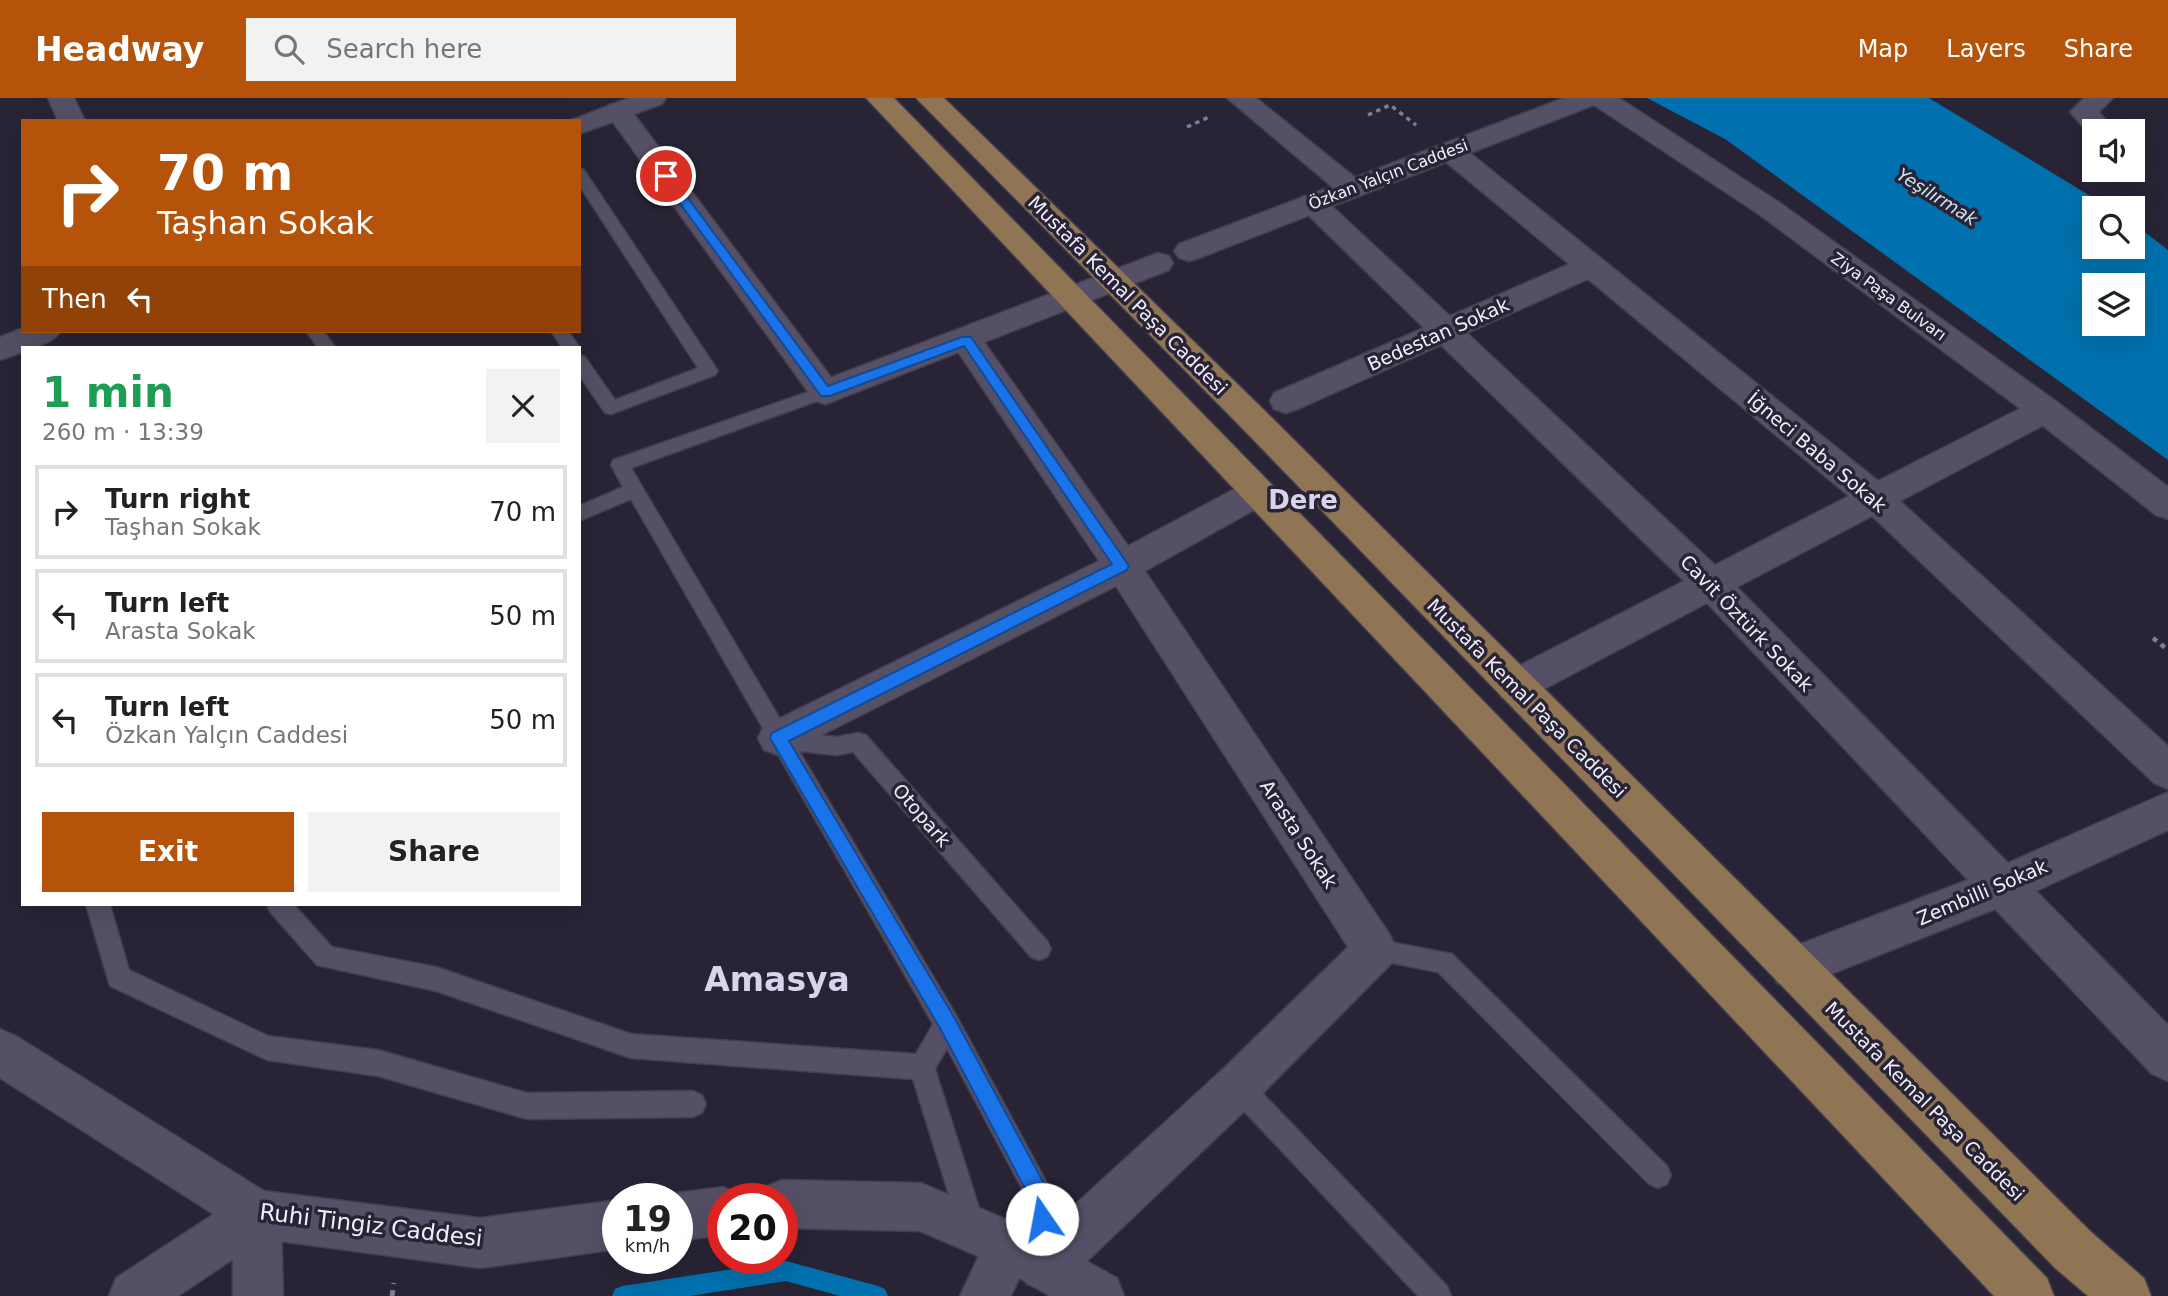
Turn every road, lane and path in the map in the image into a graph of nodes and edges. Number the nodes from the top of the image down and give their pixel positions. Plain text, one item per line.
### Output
1 (61, 98) edge
2 (653, 98) edge
3 (879, 98) edge
4 (929, 98) edge
5 (1240, 98) edge
6 (1588, 98) edge
7 (1601, 98) edge
8 (2099, 98) edge
9 (618, 111) junction
10 (1368, 115) dead end
11 (71, 119) edge
12 (2090, 119) edge
13 (581, 124) edge
14 (1450, 151) junction
15 (581, 176) edge
16 (1352, 189) junction
17 (1312, 203) junction
18 (1189, 251) dead end
19 (1158, 263) dead end
20 (1591, 266) junction
21 (1114, 281) junction
22 (1072, 299) junction
23 (1446, 330) junction
24 (40, 333) edge
25 (966, 340) junction
26 (0, 349) edge
27 (581, 363) edge
28 (825, 392) junction
29 (1286, 401) dead end
30 (2045, 410) junction
31 (634, 490) junction
32 (1258, 492) junction
33 (1876, 499) junction
34 (2168, 506) edge
35 (581, 513) edge
36 (1122, 566) junction
37 (1711, 584) junction
38 (2153, 638) dead end
39 (2168, 650) edge
40 (1515, 686) junction
41 (778, 738) junction
42 (2168, 771) edge
43 (2168, 810) edge
44 (2000, 887) junction
45 (98, 906) edge
46 (280, 906) edge
47 (1039, 949) dead end
48 (1376, 950) junction
49 (1793, 968) junction
50 (947, 1024) junction
51 (0, 1052) edge
52 (2168, 1058) edge
53 (922, 1066) junction
54 (1238, 1086) junction
55 (693, 1104) dead end
56 (1658, 1175) dead end
57 (798, 1205) edge
58 (257, 1214) junction
59 (602, 1226) edge
60 (1009, 1247) junction
61 (985, 1295) edge
62 (134, 1296) edge
63 (258, 1296) edge
64 (1099, 1296) edge
65 (1437, 1296) edge
66 (2029, 1296) edge
67 (2126, 1296) edge

1 - 11 street
2 - 9 street
3 - 22 main road
4 - 21 main road, Mustafa Kemal Paşa Caddesi
5 - 16 street
6 - 14 street, Özkan Yalçın Caddesi
7 - 30 street, Ziya Paşa Bulvarı
8 - 12 street
9 - 13 street
9 - 28 street
10 - 14 path
14 - 16 street, Özkan Yalçın Caddesi
14 - 20 street, İğneci Baba Sokak
15 - 27 lane
16 - 17 street, Özkan Yalçın Caddesi
17 - 18 street, Özkan Yalçın Caddesi
17 - 23 street, Cavit Öztürk Sokak
19 - 21 street
20 - 23 street, Bedestan Sokak
20 - 33 street, İğneci Baba Sokak
21 - 22 street
21 - 40 main road, Mustafa Kemal Paşa Caddesi
22 - 25 street
22 - 32 main road
23 - 29 street, Bedestan Sokak
23 - 37 street, Cavit Öztürk Sokak
24 - 26 street
25 - 28 street
25 - 36 street, Arasta Sokak
28 - 31 lane
30 - 33 street
30 - 34 street, Ziya Paşa Bulvarı
31 - 35 lane
31 - 41 lane
32 - 36 street
32 - 66 main road
33 - 37 street
33 - 42 street, İğneci Baba Sokak
36 - 41 street
36 - 48 street, Arasta Sokak
37 - 40 street
37 - 44 street, Cavit Öztürk Sokak
38 - 39 path
40 - 49 main road, Mustafa Kemal Paşa Caddesi
41 - 47 lane, Otopark
41 - 50 lane
43 - 44 street, Zembilli Sokak
44 - 49 street, Zembilli Sokak
44 - 52 street, Cavit Öztürk Sokak
45 - 55 lane
46 - 53 lane
48 - 54 street
48 - 56 lane
49 - 67 main road, Mustafa Kemal Paşa Caddesi
50 - 53 lane
50 - 60 lane
51 - 58 street, Ruhi Tingiz Caddesi
53 - 60 lane
54 - 60 street
54 - 65 lane
57 - 60 street
58 - 59 street, Ruhi Tingiz Caddesi
58 - 62 street
58 - 63 street
60 - 61 street
60 - 64 street

